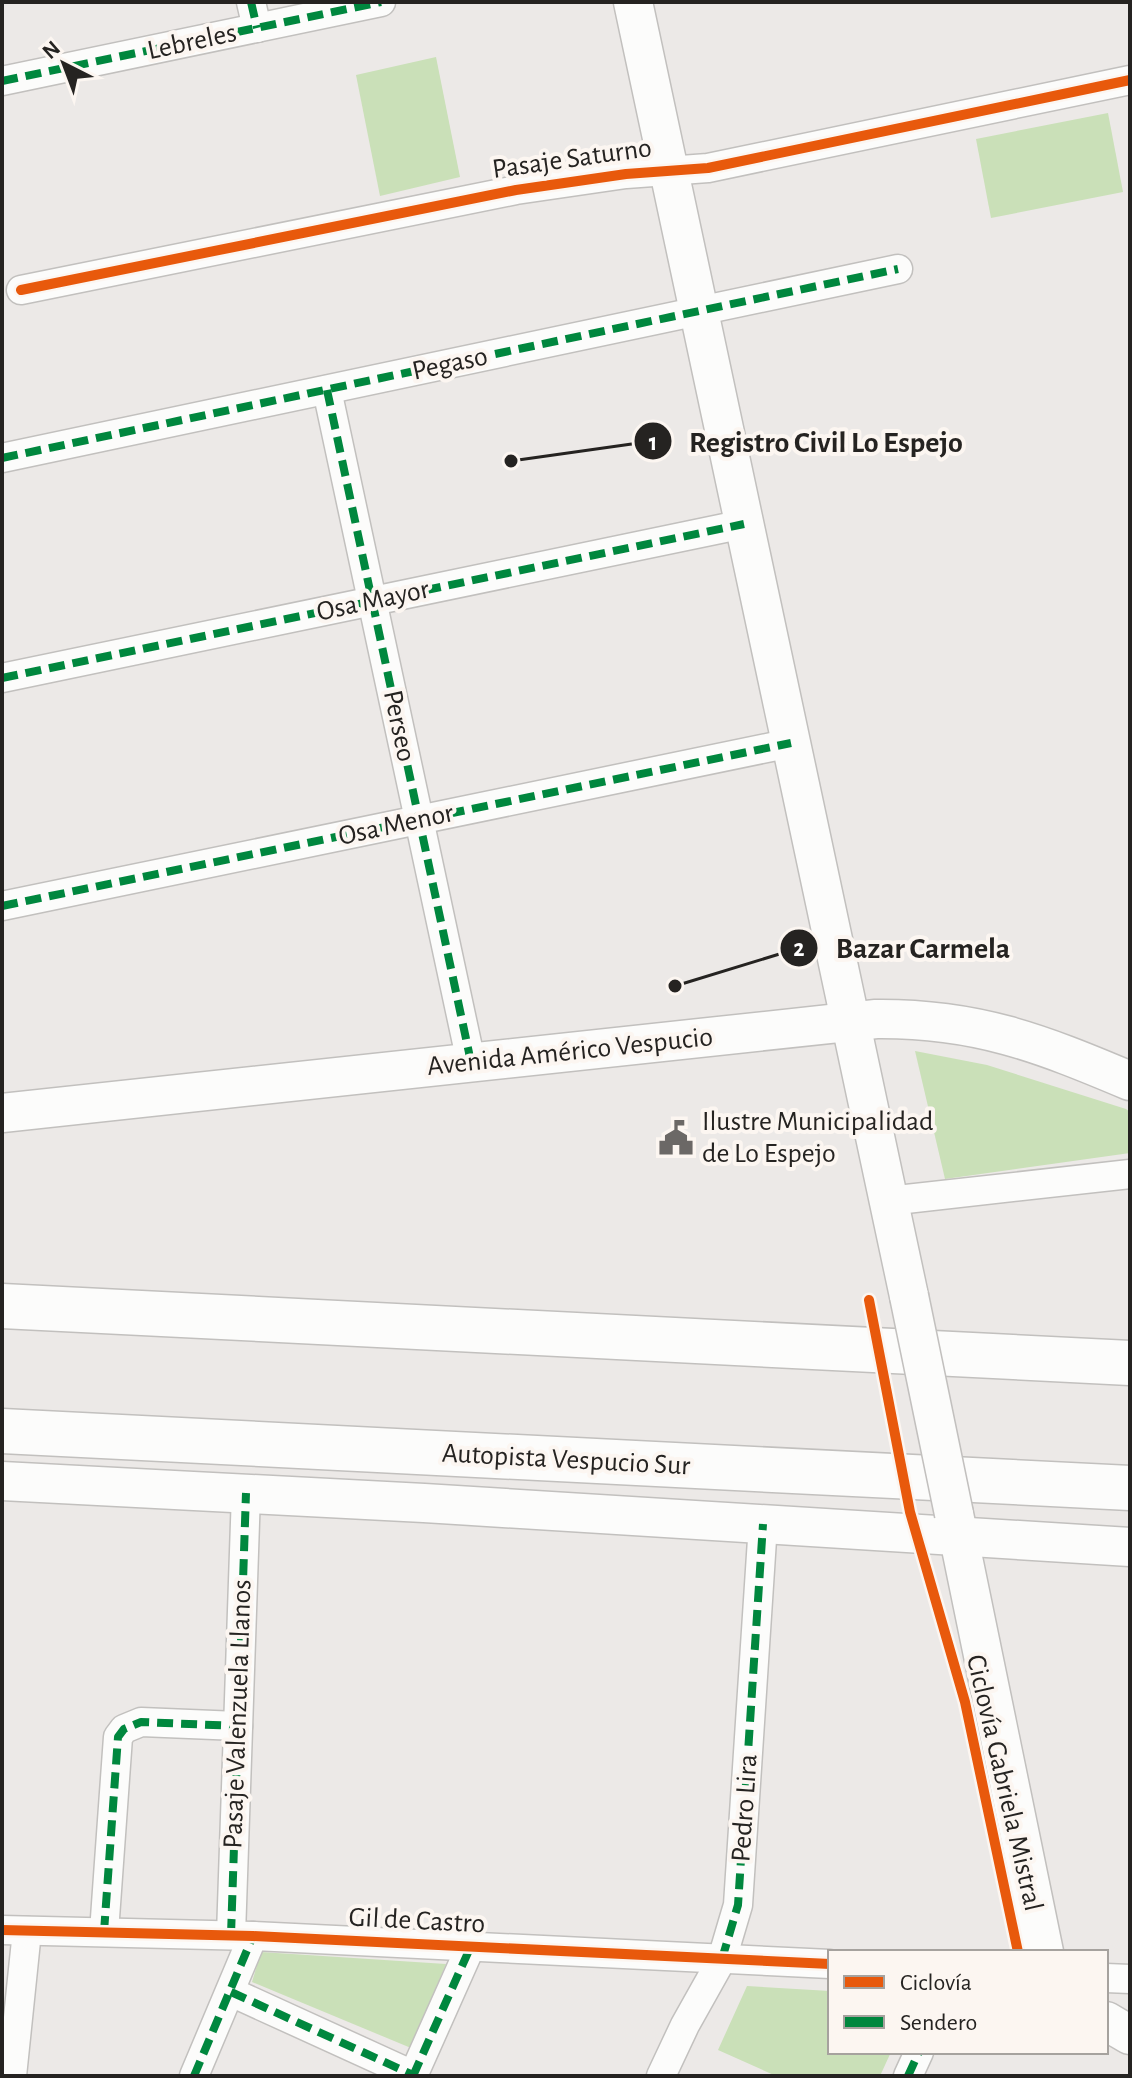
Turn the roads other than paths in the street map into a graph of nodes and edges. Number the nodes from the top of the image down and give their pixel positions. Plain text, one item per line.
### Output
1 (381, 2) edge
2 (633, 2) edge
3 (254, 15) edge
4 (1130, 80) edge
5 (2, 81) edge
6 (670, 170) junction
7 (898, 269) dead end
8 (21, 290) dead end
9 (699, 311) junction
10 (327, 390) junction
11 (2, 458) edge
12 (744, 524) junction
13 (372, 601) junction
14 (2, 678) edge
15 (791, 743) junction
16 (419, 820) junction
17 (2, 906) edge
18 (851, 1021) junction
19 (471, 1062) junction
20 (1130, 1081) edge
21 (2, 1113) edge
22 (1130, 1174) edge
23 (888, 1201) junction
24 (2, 1282) edge
25 (2, 1306) edge
26 (116, 1312) junction
27 (1130, 1363) edge
28 (2, 1431) edge
29 (2, 1481) edge
30 (1130, 1488) edge
31 (246, 1493) junction
32 (763, 1524) junction
33 (957, 1525) junction
34 (1130, 1547) edge
35 (238, 1726) junction
36 (15, 1930) edge
37 (104, 1932) junction
38 (242, 1936) junction
39 (470, 1948) junction
40 (1044, 1950) edge
41 (722, 1959) junction
42 (828, 1964) edge
43 (1108, 1978) edge
44 (1130, 1979) edge
45 (231, 1992) junction
46 (1108, 2022) edge
47 (1130, 2035) edge
48 (1108, 2050) edge
49 (918, 2054) edge
50 (1130, 2062) edge
51 (413, 2075) edge
52 (12, 2076) edge
53 (194, 2076) edge
54 (661, 2076) edge
55 (908, 2076) edge

1 - 3 street, Lebreles
2 - 6 main road
3 - 5 street, Lebreles
4 - 6 street, Pasaje Saturno
6 - 8 street, Pasaje Saturno
6 - 9 main road
7 - 9 street, Pegaso
9 - 10 street, Pegaso
9 - 12 main road
10 - 11 street, Pegaso
10 - 13 street, Perseo
12 - 13 street, Osa Mayor
12 - 15 main road
13 - 14 street, Osa Mayor
13 - 16 street, Perseo
15 - 16 street, Osa Menor
15 - 18 main road
16 - 17 street, Osa Menor
16 - 19 street, Perseo
18 - 19 main road, Avenida Américo Vespucio
18 - 20 main road, Avenida Américo Vespucio
18 - 23 main road
19 - 21 main road, Avenida Américo Vespucio
22 - 23 street
23 - 33 main road, bridge
24 - 26 highway
25 - 26 highway
26 - 27 highway
28 - 30 highway, Autopista Vespucio Sur
29 - 31 main road
31 - 32 main road
31 - 35 street, Pasaje Valenzuela Llanos
32 - 33 main road
32 - 41 street, Pedro Lira
33 - 34 main road
33 - 40 main road
35 - 37 street
35 - 38 street, Pasaje Valenzuela Llanos
36 - 37 street, Gil de Castro
36 - 52 street
37 - 38 street, Gil de Castro
38 - 39 street, Gil de Castro
38 - 45 street, Pasaje Valenzuela Llanos
39 - 41 street, Gil de Castro
39 - 51 street
41 - 42 street, Gil de Castro
41 - 54 street, Pedro Lira
43 - 44 street
45 - 51 street
45 - 53 street, Pasaje Valenzuela Llanos
46 - 47 main road
48 - 50 main road
49 - 55 street

